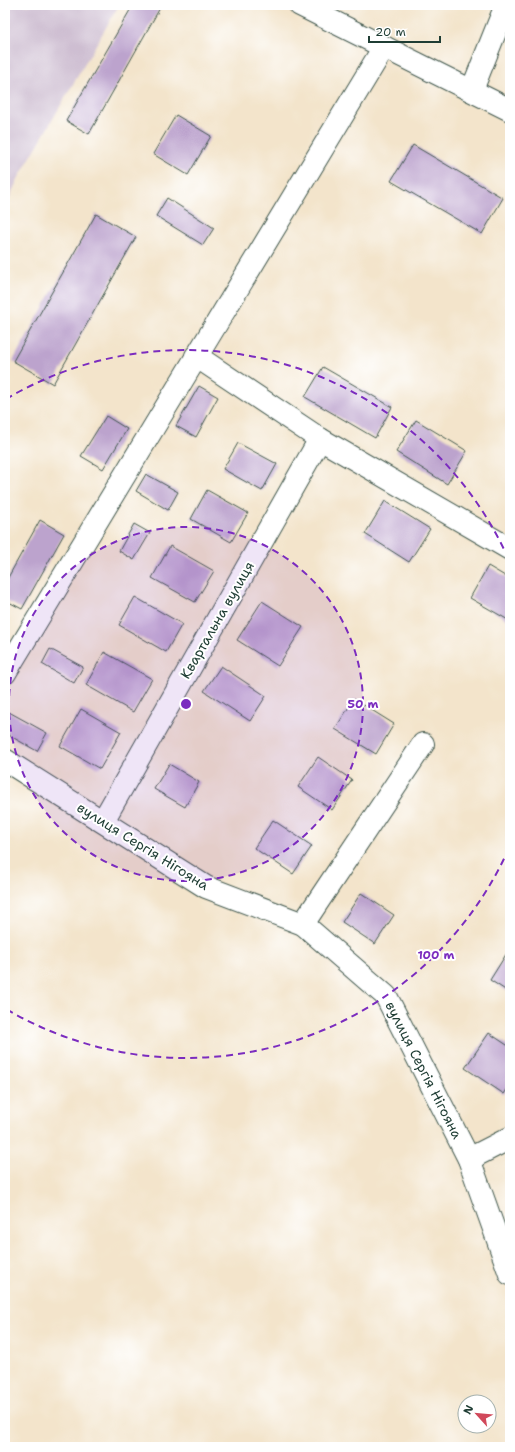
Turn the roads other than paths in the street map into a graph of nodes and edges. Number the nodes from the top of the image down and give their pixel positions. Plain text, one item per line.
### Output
1 (300, 5) edge
2 (506, 5) edge
3 (384, 46) junction
4 (472, 90) junction
5 (510, 110) edge
6 (196, 356) junction
7 (320, 439) junction
8 (510, 550) edge
9 (5, 673) edge
10 (423, 744) dead end
11 (5, 760) edge
12 (103, 821) junction
13 (304, 924) junction
14 (510, 1138) edge
15 (470, 1159) junction
16 (510, 1274) edge

1 - 3 street
2 - 4 street
3 - 4 street
3 - 6 street
4 - 5 street
6 - 7 street
6 - 9 street
7 - 8 street
7 - 12 street, Квартальна вулиця
10 - 13 street
11 - 12 street, вулиця Сергія Нігояна
12 - 13 street, вулиця Сергія Нігояна
13 - 15 street, вулиця Сергія Нігояна
14 - 15 street
15 - 16 street, вулиця Сергія Нігояна

